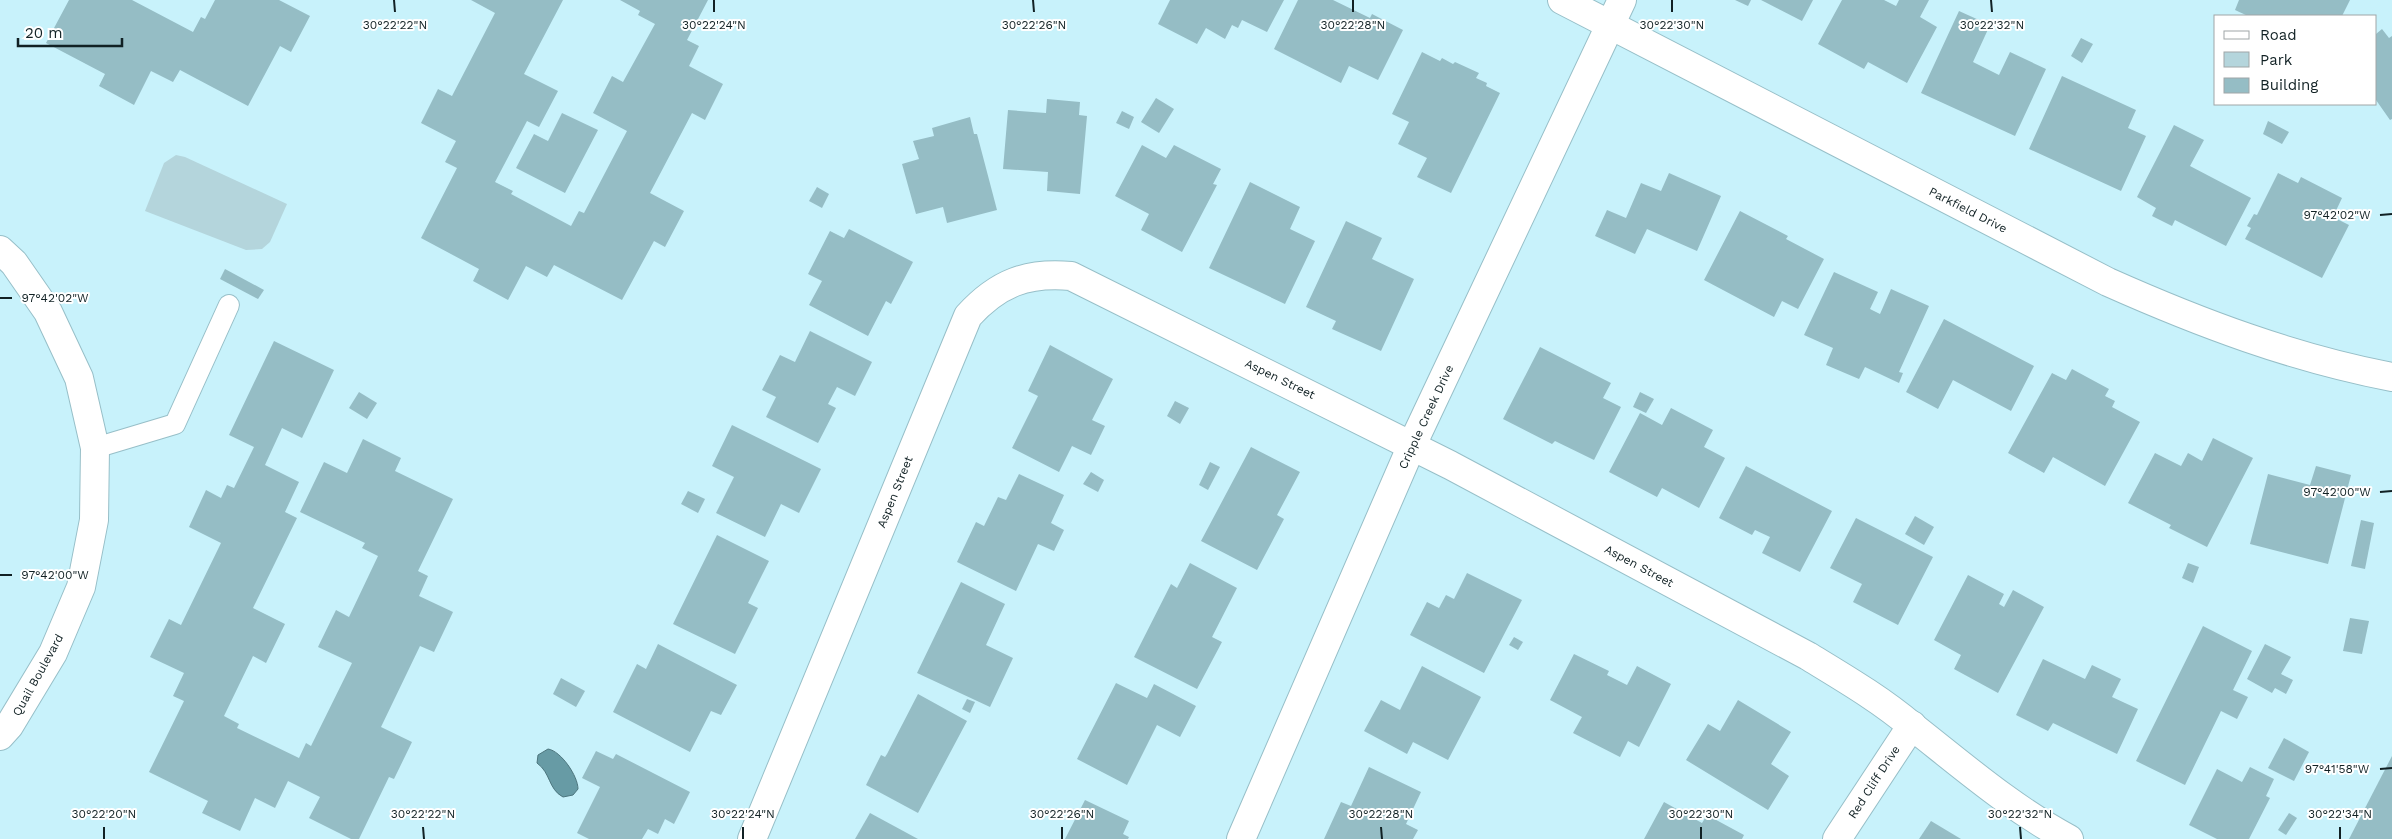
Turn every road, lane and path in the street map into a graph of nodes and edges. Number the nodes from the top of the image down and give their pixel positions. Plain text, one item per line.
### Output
1 (1562, 0) edge
2 (1622, 0) edge
3 (1610, 24) junction
4 (0, 250) edge
5 (229, 305) dead end
6 (2392, 377) edge
7 (1412, 445) junction
8 (95, 448) junction
9 (1912, 725) junction
10 (0, 736) edge
11 (752, 839) edge
12 (1241, 839) edge
13 (1837, 839) edge
14 (2069, 839) edge

1 - 3 street, Parkfield Drive
2 - 3 street, Cripple Creek Drive
3 - 6 street, Parkfield Drive
3 - 7 street, Cripple Creek Drive
4 - 8 street, Quail Boulevard
5 - 8 lane
7 - 9 street, Aspen Street
7 - 11 street, Aspen Street
7 - 12 street, Cripple Creek Drive
8 - 10 street, Quail Boulevard
9 - 13 street, Red Cliff Drive
9 - 14 street, Aspen Street

